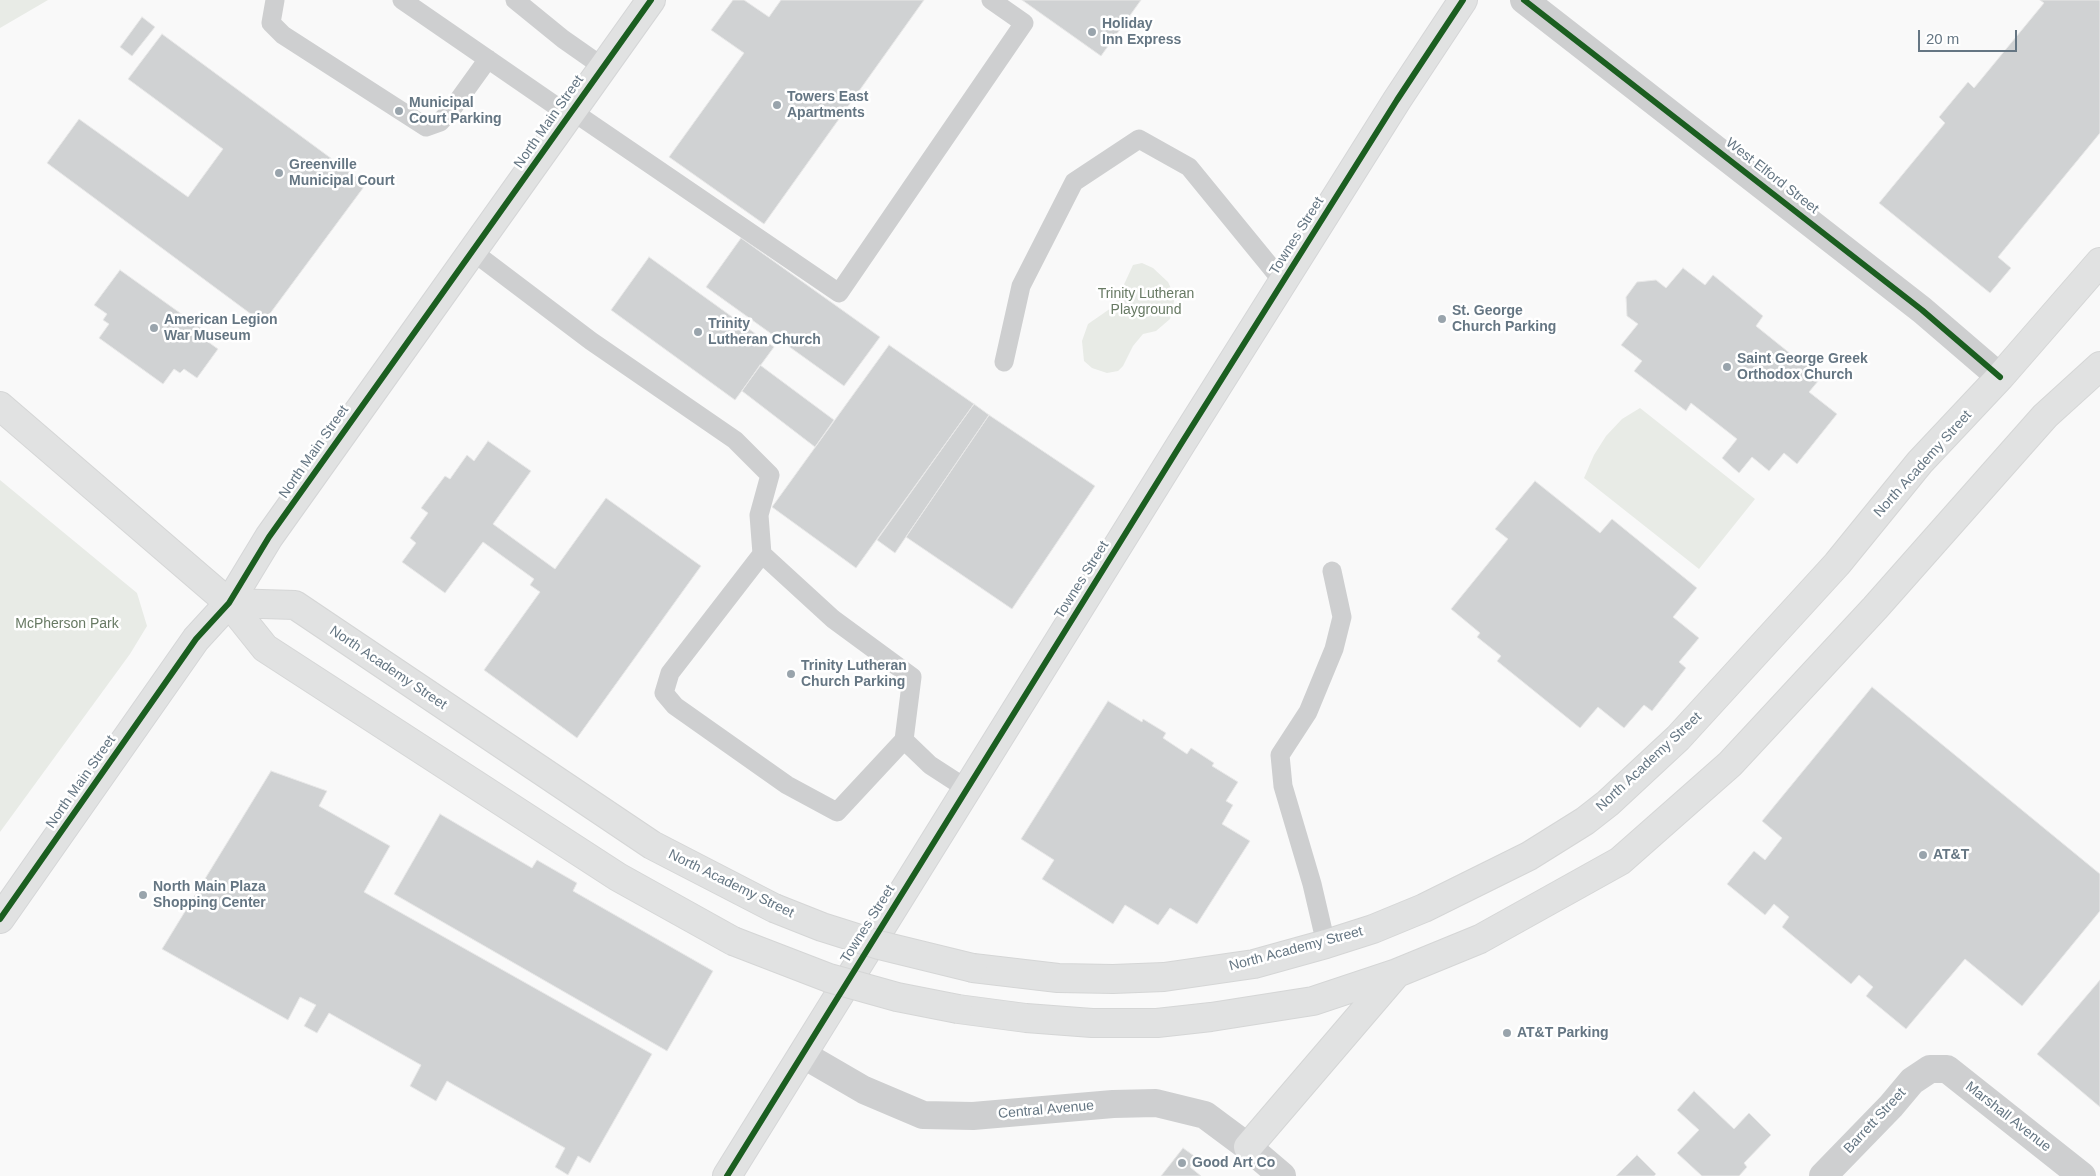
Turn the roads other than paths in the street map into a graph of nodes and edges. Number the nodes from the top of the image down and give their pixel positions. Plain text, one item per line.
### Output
1 (275, 0) edge
2 (402, 0) edge
3 (515, 0) edge
4 (651, 0) edge
5 (991, 0) edge
6 (1463, 0) edge
7 (1524, 0) edge
8 (488, 59) junction
9 (603, 67) junction
10 (570, 113) junction
11 (472, 251) junction
12 (2100, 262) edge
13 (1283, 282) junction
14 (1004, 362) dead end
15 (2100, 366) edge
16 (2000, 378) junction
17 (0, 406) edge
18 (762, 554) junction
19 (1332, 571) dead end
20 (229, 603) junction
21 (904, 740) junction
22 (967, 789) junction
23 (0, 919) edge
24 (1326, 944) junction
25 (1396, 973) junction
26 (802, 1054) junction
27 (1930, 1069) joint
28 (1248, 1147) junction
29 (728, 1176) edge
30 (1282, 1176) edge
31 (1823, 1176) edge
32 (2082, 1176) edge

1 - 8 lane
2 - 8 lane
3 - 9 lane
4 - 9 main road, North Main Street
5 - 10 lane
6 - 13 main road, Townes Street
7 - 16 street, West Elford Street
8 - 10 lane
9 - 10 main road, North Main Street
10 - 11 main road, North Main Street
11 - 18 lane
11 - 20 main road, North Main Street
12 - 16 main road, North Academy Street
13 - 14 lane
13 - 22 main road, Townes Street
15 - 25 main road
16 - 24 main road, North Academy Street
17 - 20 main road
18 - 21 lane
18 - 21 lane
19 - 24 lane
20 - 23 main road, North Main Street
20 - 24 main road, North Academy Street, bridge
20 - 25 main road, bridge
21 - 22 lane
22 - 26 main road, Townes Street
25 - 28 main road
26 - 28 street, Central Avenue
26 - 29 main road, Townes Street
27 - 31 street, Barrett Street
27 - 32 street, Marshall Avenue
28 - 30 street, Central Avenue

